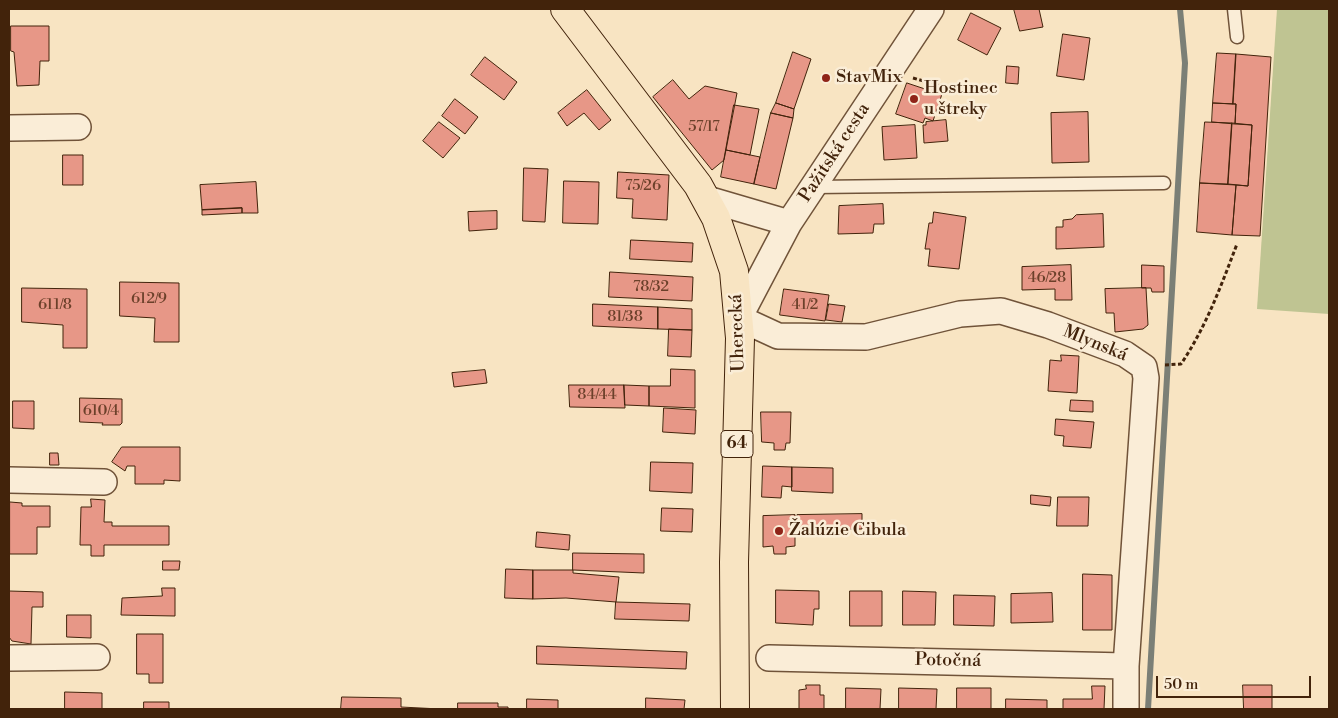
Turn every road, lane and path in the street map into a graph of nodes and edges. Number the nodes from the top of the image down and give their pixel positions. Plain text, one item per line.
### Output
1 (565, 9) edge
2 (931, 9) edge
3 (1234, 9) edge
4 (1238, 37) dead end
5 (888, 72) junction
6 (962, 92) dead end
7 (78, 127) dead end
8 (9, 128) edge
9 (1164, 183) dead end
10 (813, 187) junction
11 (707, 199) junction
12 (789, 223) junction
13 (1237, 244) dead end
14 (739, 318) junction
15 (1176, 366) dead end
16 (9, 480) edge
17 (104, 482) dead end
18 (96, 657) dead end
19 (9, 658) edge
20 (769, 658) dead end
21 (1126, 666) junction
22 (735, 709) edge
23 (1126, 709) edge

1 - 11 main road, Uherecká / 64
2 - 5 street, Pažitská cesta
3 - 4 lane
5 - 6 path
5 - 10 street, Pažitská cesta
7 - 8 street
9 - 10 lane
10 - 12 street, Pažitská cesta
11 - 12 street
11 - 14 main road, Uherecká / 64
12 - 14 street, Pažitská cesta
13 - 15 path
14 - 21 street, Mlynská
14 - 22 main road, Uherecká / 64
16 - 17 street
18 - 19 street
20 - 21 street, Potočná
21 - 23 street, Mlynská

